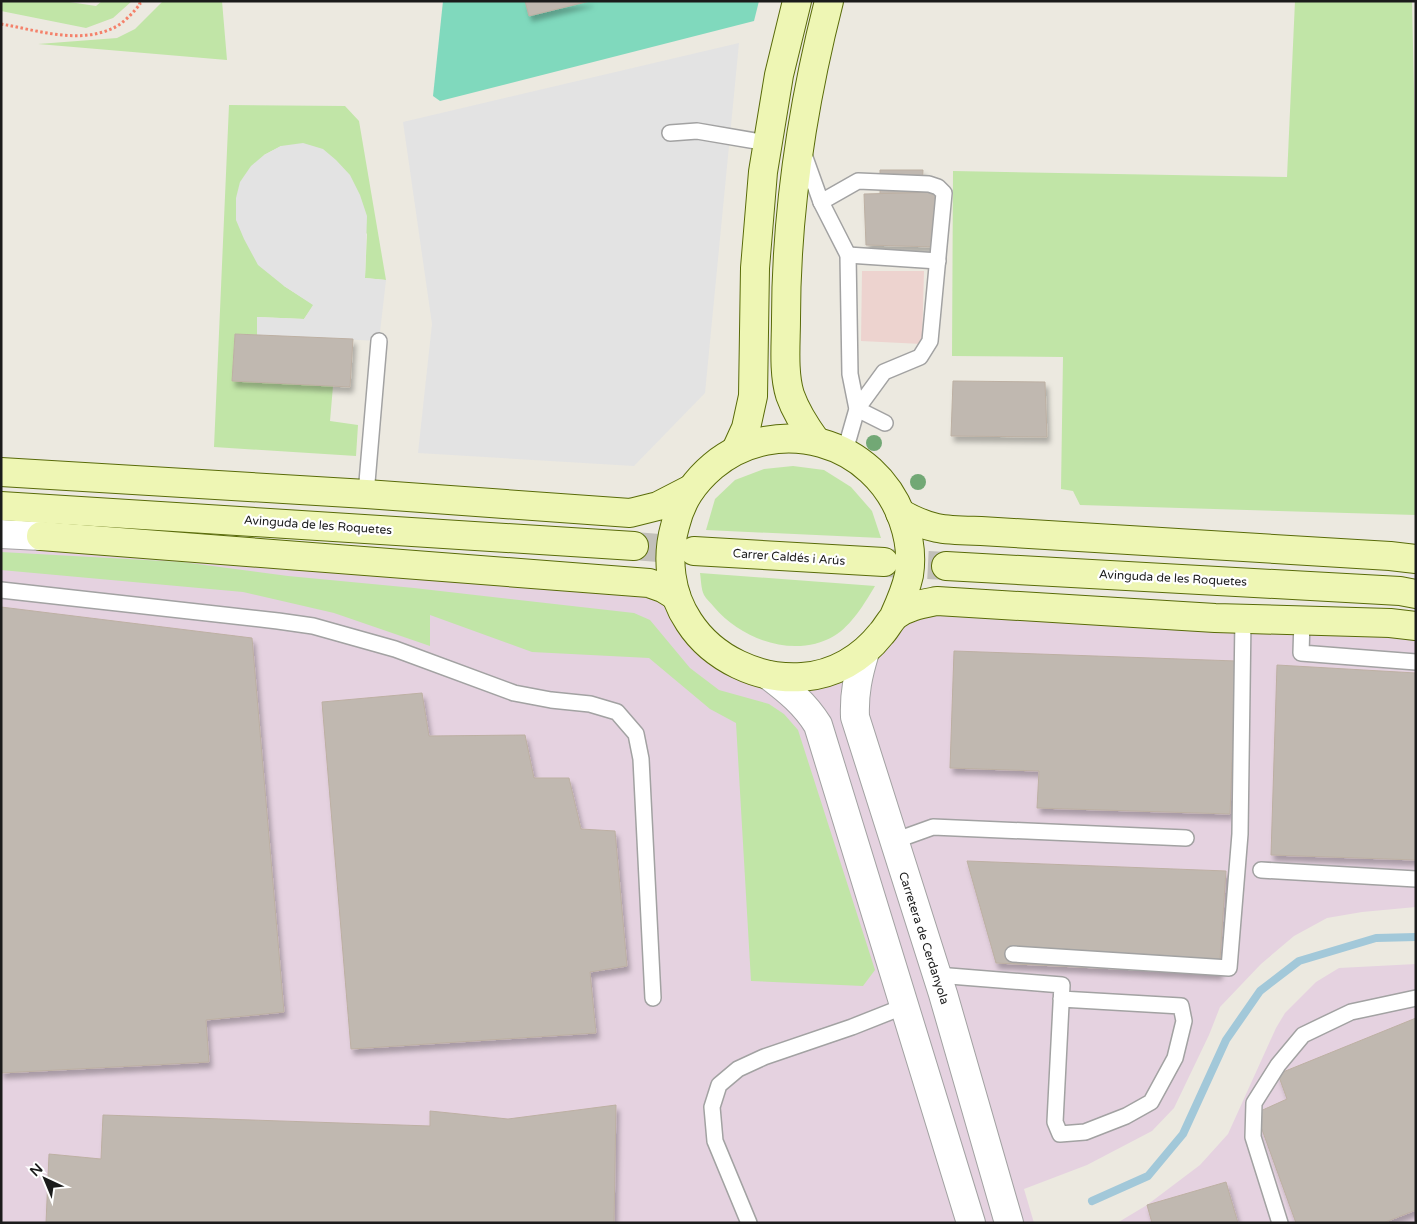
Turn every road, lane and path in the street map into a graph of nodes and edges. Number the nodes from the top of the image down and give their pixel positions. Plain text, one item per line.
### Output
1 (139, 1) edge
2 (797, 1) edge
3 (829, 1) edge
4 (1, 24) edge
5 (670, 133) dead end
6 (800, 141) junction
7 (767, 143) junction
8 (821, 202) junction
9 (848, 255) junction
10 (938, 261) junction
11 (379, 341) dead end
12 (856, 409) junction
13 (885, 423) dead end
14 (816, 441) junction
15 (736, 450) junction
16 (844, 451) junction
17 (1, 472) edge
18 (691, 489) junction
19 (366, 494) junction
20 (1, 506) edge
21 (900, 513) junction
22 (1, 534) edge
23 (41, 536) joint
24 (634, 546) tunnel mouth
25 (694, 551) tunnel mouth
26 (1416, 559) edge
27 (884, 562) tunnel mouth
28 (946, 566) tunnel mouth
29 (1, 590) edge
30 (1411, 592) edge
31 (676, 596) junction
32 (894, 616) junction
33 (1244, 618) junction
34 (1302, 620) junction
35 (1416, 626) edge
36 (865, 652) junction
37 (1416, 662) edge
38 (768, 675) junction
39 (1186, 838) dead end
40 (894, 841) junction
41 (1261, 870) dead end
42 (1416, 879) edge
43 (1013, 954) dead end
44 (937, 975) junction
45 (652, 998) dead end
46 (1416, 998) edge
47 (1061, 999) junction
48 (905, 1006) junction
49 (749, 1223) edge
50 (971, 1223) edge
51 (1009, 1223) edge
52 (1280, 1223) edge

1 - 4 path
2 - 7 main road
3 - 6 main road
5 - 7 lane
6 - 8 lane
6 - 14 main road
7 - 15 main road
8 - 9 lane
8 - 10 lane
9 - 10 lane
9 - 12 lane
10 - 12 lane
11 - 19 lane
12 - 13 lane
12 - 16 lane
14 - 15 main road
14 - 16 main road
15 - 18 main road
16 - 21 main road
17 - 19 main road
18 - 19 main road
18 - 31 main road
20 - 24 main road, Avinguda de les Roquetes
21 - 26 main road
21 - 32 main road
22 - 23 street
23 - 31 main road
25 - 27 main road, Carrer Caldés i Arús
28 - 30 main road, Avinguda de les Roquetes
29 - 45 lane
31 - 38 main road
32 - 33 main road
32 - 36 main road
33 - 34 main road
33 - 43 lane
34 - 35 main road
34 - 37 lane
36 - 38 main road
36 - 40 street, Carretera de Cerdanyola
38 - 48 street
39 - 40 lane
40 - 44 street, Carretera de Cerdanyola
41 - 42 lane
44 - 47 lane
44 - 51 street, Carretera de Cerdanyola
46 - 52 lane
47 - 47 lane
48 - 49 lane
48 - 50 street

